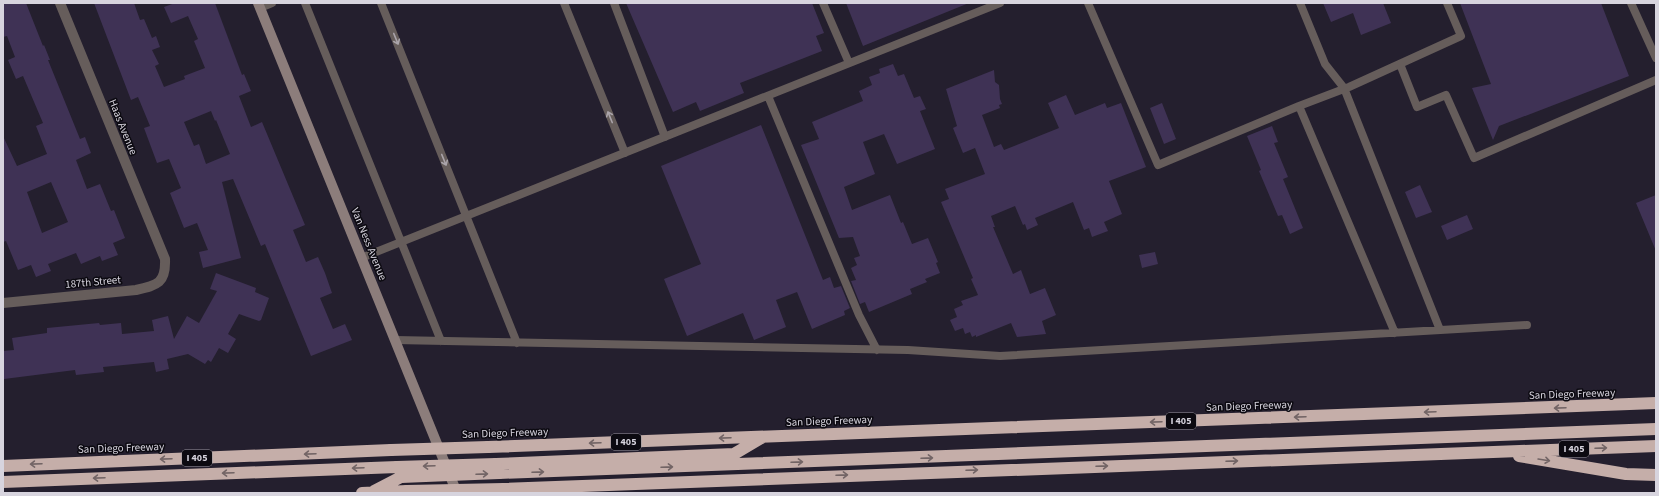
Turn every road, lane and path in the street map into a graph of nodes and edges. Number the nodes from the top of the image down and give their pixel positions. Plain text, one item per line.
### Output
1 (60, 3) edge
2 (272, 3) edge
3 (305, 3) edge
4 (381, 3) edge
5 (564, 3) edge
6 (614, 3) edge
7 (823, 3) edge
8 (1000, 3) edge
9 (1088, 3) edge
10 (1300, 3) edge
11 (1448, 3) edge
12 (1631, 3) edge
13 (259, 5) edge
14 (1656, 58) edge
15 (849, 63) junction
16 (1400, 64) junction
17 (1656, 80) edge
18 (1344, 88) junction
19 (768, 96) junction
20 (1299, 106) junction
21 (665, 137) junction
22 (625, 153) junction
23 (466, 216) junction
24 (401, 242) junction
25 (361, 258) junction
26 (165, 259) joint
27 (3, 303) edge
28 (1527, 325) dead end
29 (1440, 330) junction
30 (1395, 333) junction
31 (395, 340) junction
32 (440, 342) junction
33 (516, 343) junction
34 (877, 350) junction
35 (1656, 395) edge
36 (1656, 403) edge
37 (1599, 406) junction
38 (1656, 429) edge
39 (764, 437) junction
40 (1656, 446) edge
41 (1492, 452) junction
42 (3, 466) edge
43 (497, 469) junction
44 (399, 472) junction
45 (1656, 475) edge
46 (3, 482) edge
47 (367, 493) edge
48 (457, 493) edge

1 - 26 street, Haas Avenue
2 - 13 lane
3 - 24 lane
4 -> 23 lane
22 -> 5 lane
6 - 21 lane
7 - 15 lane
8 - 15 lane
9 - 20 lane
10 - 18 lane
11 - 16 lane
12 - 14 lane
13 - 25 main road, Van Ness Avenue
15 - 19 lane
16 - 17 lane
16 - 18 lane
18 - 20 lane
18 - 29 lane
19 - 21 lane
19 - 34 lane
20 - 30 lane
21 - 22 lane
22 - 23 lane
23 - 24 lane
23 - 33 lane
24 - 25 lane
24 - 32 lane
25 - 31 main road, Van Ness Avenue
26 - 27 street, 187th Street
28 - 29 lane
29 - 30 lane
30 - 34 lane
31 - 32 lane
31 - 48 main road, Van Ness Avenue
32 - 33 lane
33 - 34 lane
35 - 37 highway
36 - 37 highway, San Diego Freeway / I 405
37 -> 39 highway, San Diego Freeway / I 405
43 -> 38 highway
39 -> 42 highway, San Diego Freeway / I 405, bridge
39 - 43 highway
41 -> 40 highway, I 405
41 -> 45 highway
47 -> 41 highway, I 405, bridge
43 - 44 highway, bridge
44 -> 46 highway
44 - 47 highway

